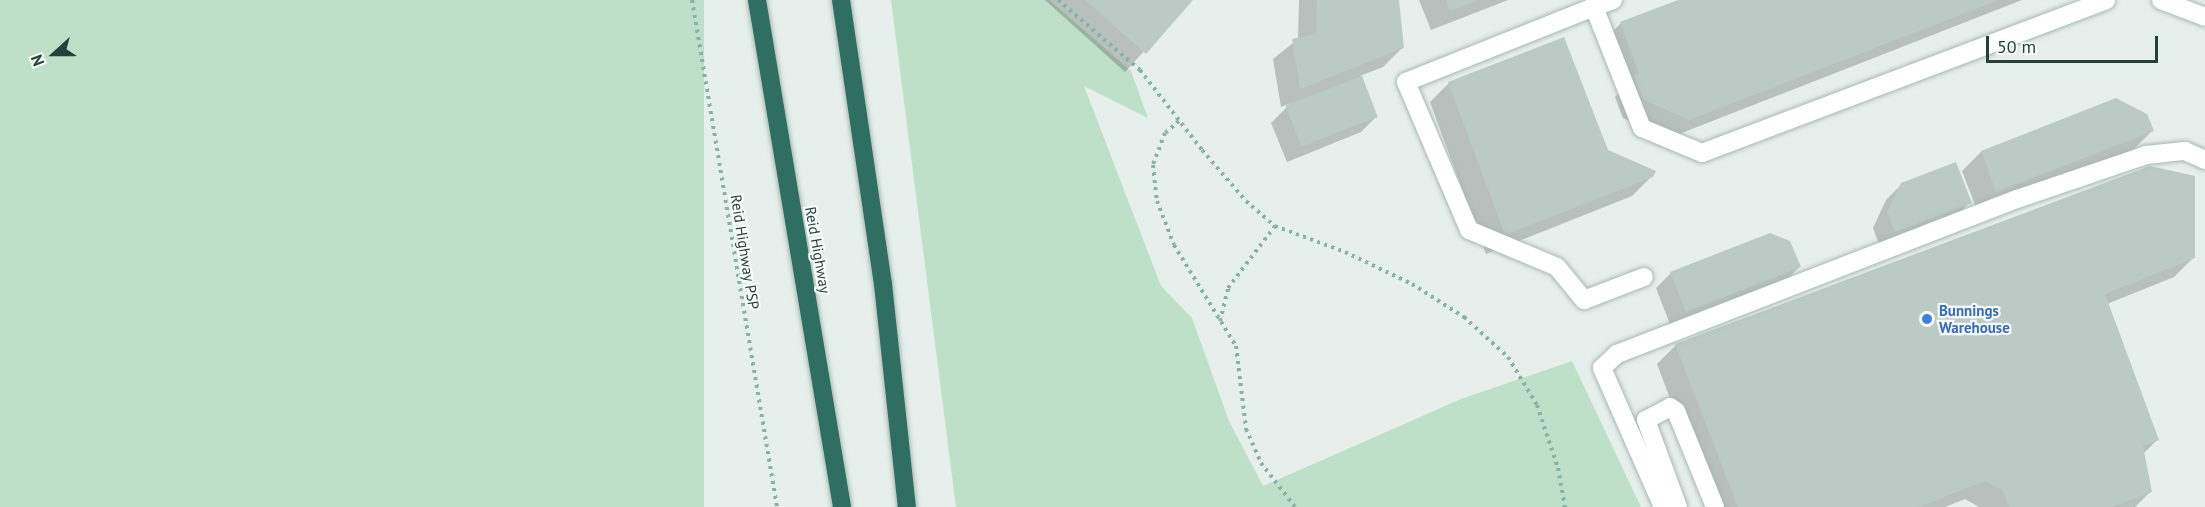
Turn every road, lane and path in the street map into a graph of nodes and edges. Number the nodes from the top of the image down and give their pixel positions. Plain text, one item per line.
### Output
1 (692, 0) edge
2 (757, 0) edge
3 (841, 0) edge
4 (1058, 0) edge
5 (1612, 0) edge
6 (2106, 0) edge
7 (2161, 0) edge
8 (1594, 7) junction
9 (2205, 17) edge
10 (1179, 120) junction
11 (2205, 160) edge
12 (1275, 226) junction
13 (1644, 277) dead end
14 (1220, 322) junction
15 (777, 507) edge
16 (842, 507) edge
17 (908, 507) edge
18 (1295, 507) edge
19 (1565, 507) edge
20 (1663, 507) edge
21 (1678, 507) edge
22 (1715, 507) edge

1 - 15 path, Reid Highway PSP
2 - 16 highway, Reid Highway
3 - 17 highway
4 - 10 path
5 - 8 lane
6 - 8 lane
7 - 9 lane
8 - 13 lane
10 - 12 path
10 - 14 path
11 - 20 lane
12 - 14 path
12 - 19 path
14 - 18 path
21 - 22 lane

